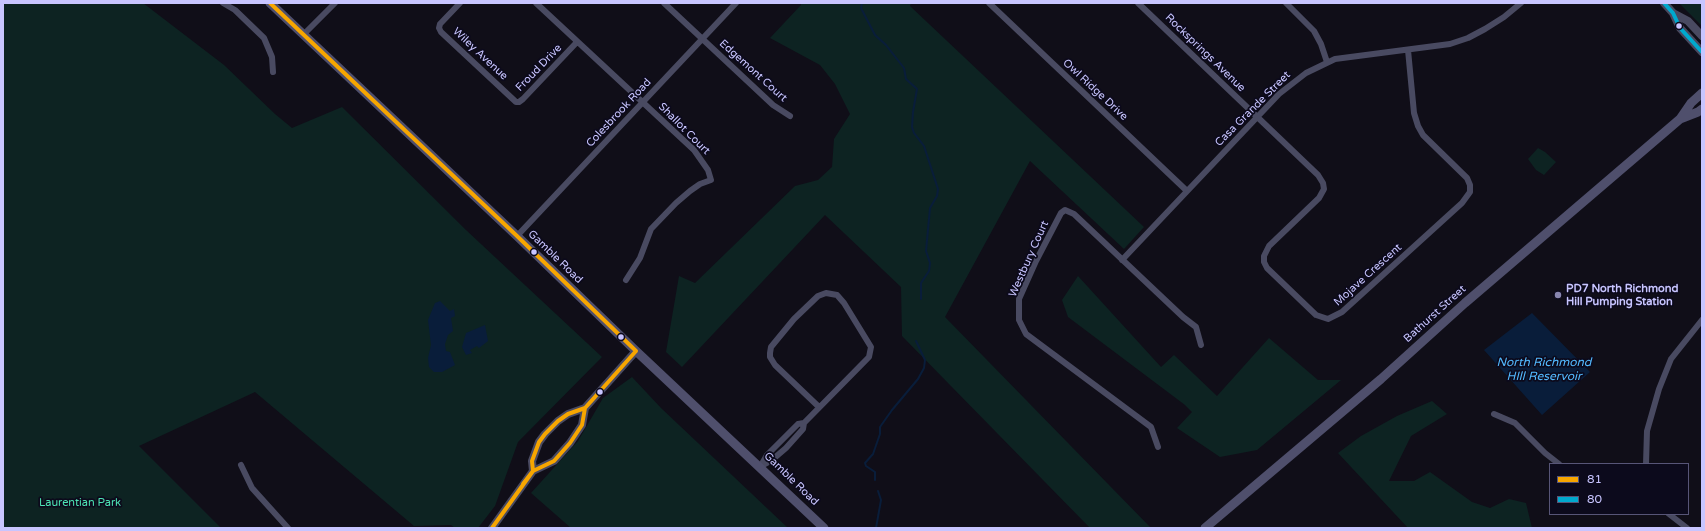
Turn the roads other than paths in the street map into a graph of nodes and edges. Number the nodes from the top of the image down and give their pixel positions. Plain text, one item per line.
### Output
1 (223, 3) edge
2 (270, 3) edge
3 (335, 3) edge
4 (460, 3) edge
5 (536, 3) edge
6 (664, 3) edge
7 (736, 3) edge
8 (989, 3) edge
9 (1138, 3) edge
10 (1286, 3) edge
11 (1522, 3) edge
12 (1664, 3) edge
13 (1673, 13) junction
14 (303, 35) junction
15 (1702, 36) edge
16 (703, 39) junction
17 (577, 42) junction
18 (1408, 50) junction
19 (1702, 52) edge
20 (1327, 62) junction
21 (273, 72) dead end
22 (1702, 93) edge
23 (514, 100) joint
24 (643, 103) junction
25 (1702, 109) edge
26 (790, 116) dead end
27 (1258, 116) junction
28 (1680, 119) junction
29 (1187, 191) junction
30 (517, 236) junction
31 (1122, 260) junction
32 (626, 280) dead end
33 (1702, 320) edge
34 (1201, 344) dead end
35 (636, 351) junction
36 (585, 408) junction
37 (819, 408) junction
38 (1494, 414) dead end
39 (1158, 447) dead end
40 (1558, 463) edge
41 (1646, 463) edge
42 (241, 465) dead end
43 (760, 467) junction
44 (533, 471) junction
45 (1671, 515) edge
46 (288, 528) edge
47 (493, 528) edge
48 (824, 528) edge
49 (1205, 528) edge
50 (1687, 528) edge

1 - 21 street
2 - 14 main road, Gamble Road
3 - 14 street
4 - 23 street, Wiley Avenue
5 - 17 street
6 - 16 street, Edgemont Court
7 - 16 street, Colesbrook Road
8 - 29 street, Owl Ridge Drive
9 - 27 street, Rocksprings Avenue
10 - 20 street
11 - 18 street, Casa Grande Street
12 - 13 street
13 - 15 street
13 - 19 street
14 - 30 main road, Gamble Road
16 - 24 street, Colesbrook Road
16 - 26 street, Edgemont Court
17 - 23 street, Froud Drive
17 - 24 street
18 - 20 street, Casa Grande Street
18 - 27 street, Mojave Crescent
20 - 27 street, Casa Grande Street
22 - 28 main road, Bathurst Street
24 - 30 street, Colesbrook Road
24 - 32 street, Shallot Court
25 - 28 main road, Bathurst Street
27 - 29 street, Casa Grande Street
28 - 49 main road, Bathurst Street
29 - 31 street, Casa Grande Street
30 - 35 main road, Gamble Road
31 - 34 street, Westbury Court
31 - 39 street, Westbury Court
33 - 41 street
35 - 36 street
35 - 43 main road, Gamble Road
36 - 44 street
36 - 44 street
37 - 37 street
37 - 43 street
38 - 40 street
42 - 46 street
43 - 48 main road, Gamble Road
44 - 47 street
45 - 50 street

